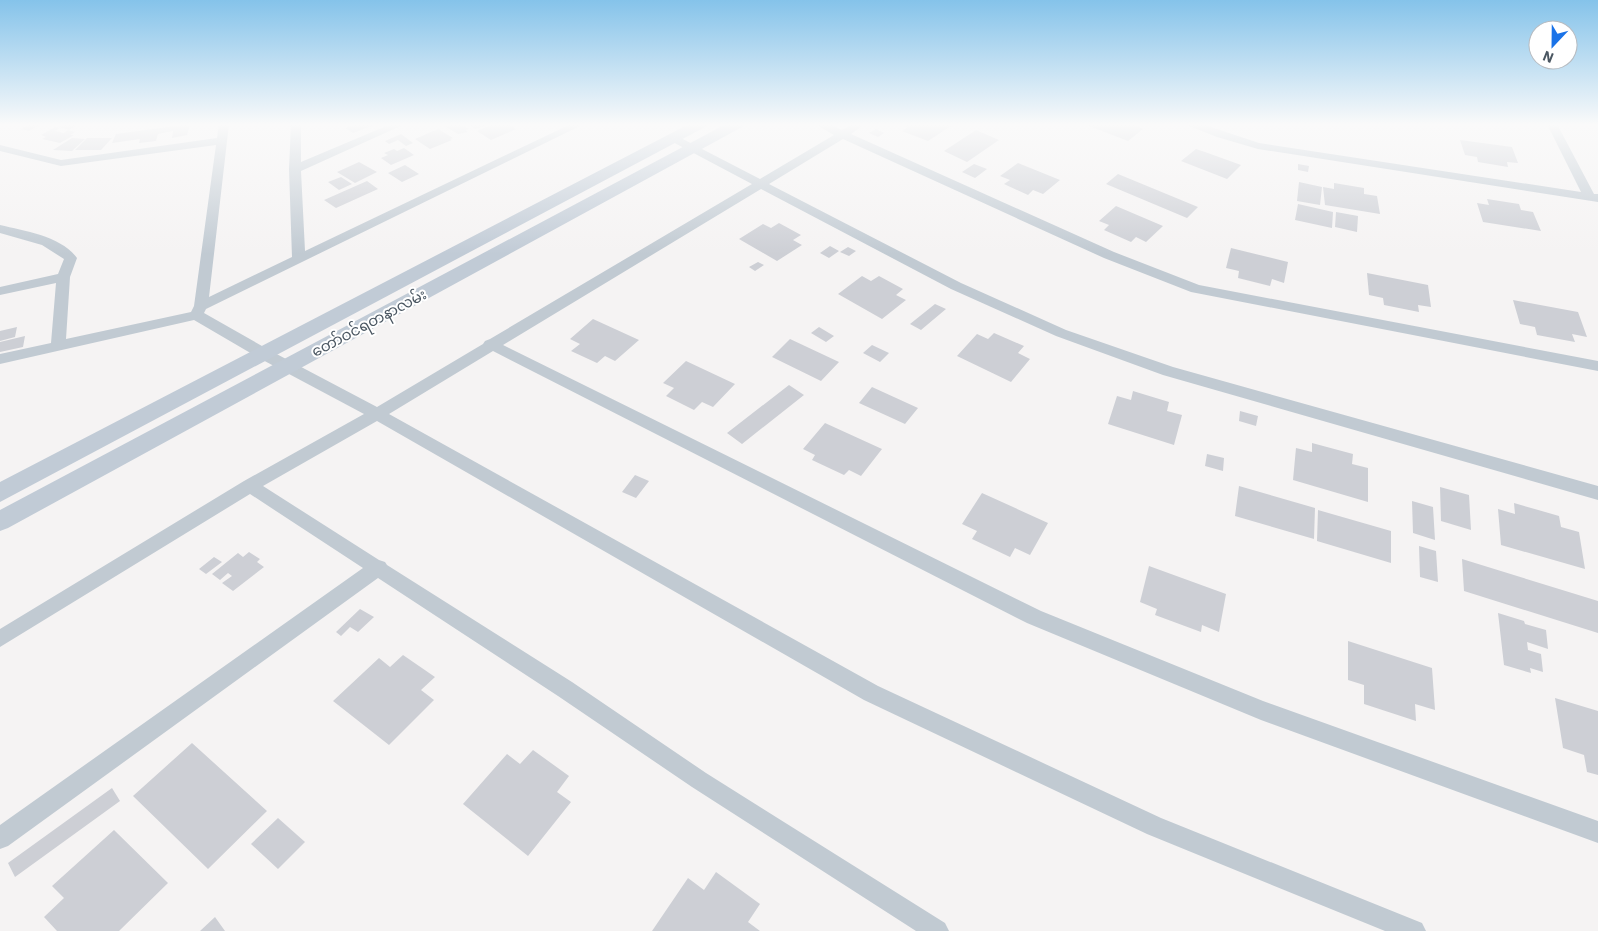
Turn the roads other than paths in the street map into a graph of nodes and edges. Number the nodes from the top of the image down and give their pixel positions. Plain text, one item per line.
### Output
1 (217, 167) edge
2 (299, 167) edge
3 (490, 167) edge
4 (617, 167) edge
5 (656, 167) edge
6 (731, 167) edge
7 (785, 167) edge
8 (917, 167) edge
9 (1399, 167) edge
10 (1576, 167) edge
11 (295, 169) joint
12 (760, 182) junction
13 (1593, 197) edge
14 (0, 230) edge
15 (299, 260) junction
16 (64, 277) junction
17 (0, 291) edge
18 (198, 311) junction
19 (490, 344) junction
20 (58, 347) junction
21 (264, 354) junction
22 (0, 359) edge
23 (1598, 366) edge
24 (288, 367) junction
25 (377, 414) junction
26 (250, 486) junction
27 (0, 493) edge
28 (1598, 493) edge
29 (0, 521) edge
30 (379, 568) junction
31 (0, 639) edge
32 (1598, 832) edge
33 (0, 838) edge
34 (937, 931) edge
35 (1414, 931) edge

1 - 18 street
2 - 11 street
3 - 15 street
4 - 21 main road, တော်ဝင်ရတနာလမ်း
5 - 24 main road, တော်ဝင်ရတနာလမ်း
6 - 12 street
7 - 12 street
8 - 23 street
9 - 13 street
10 - 13 street
11 - 15 street
12 - 19 street
12 - 28 street
14 - 16 street
15 - 18 street
16 - 17 street
16 - 20 street
18 - 20 street
18 - 21 street
19 - 25 street
19 - 32 street
20 - 22 street
21 - 24 street
21 - 27 main road, တော်ဝင်ရတနာလမ်း
24 - 25 street
24 - 29 main road, တော်ဝင်ရတနာလမ်း
25 - 26 street
25 - 35 street
26 - 30 street
26 - 31 street
30 - 33 street
30 - 34 street

